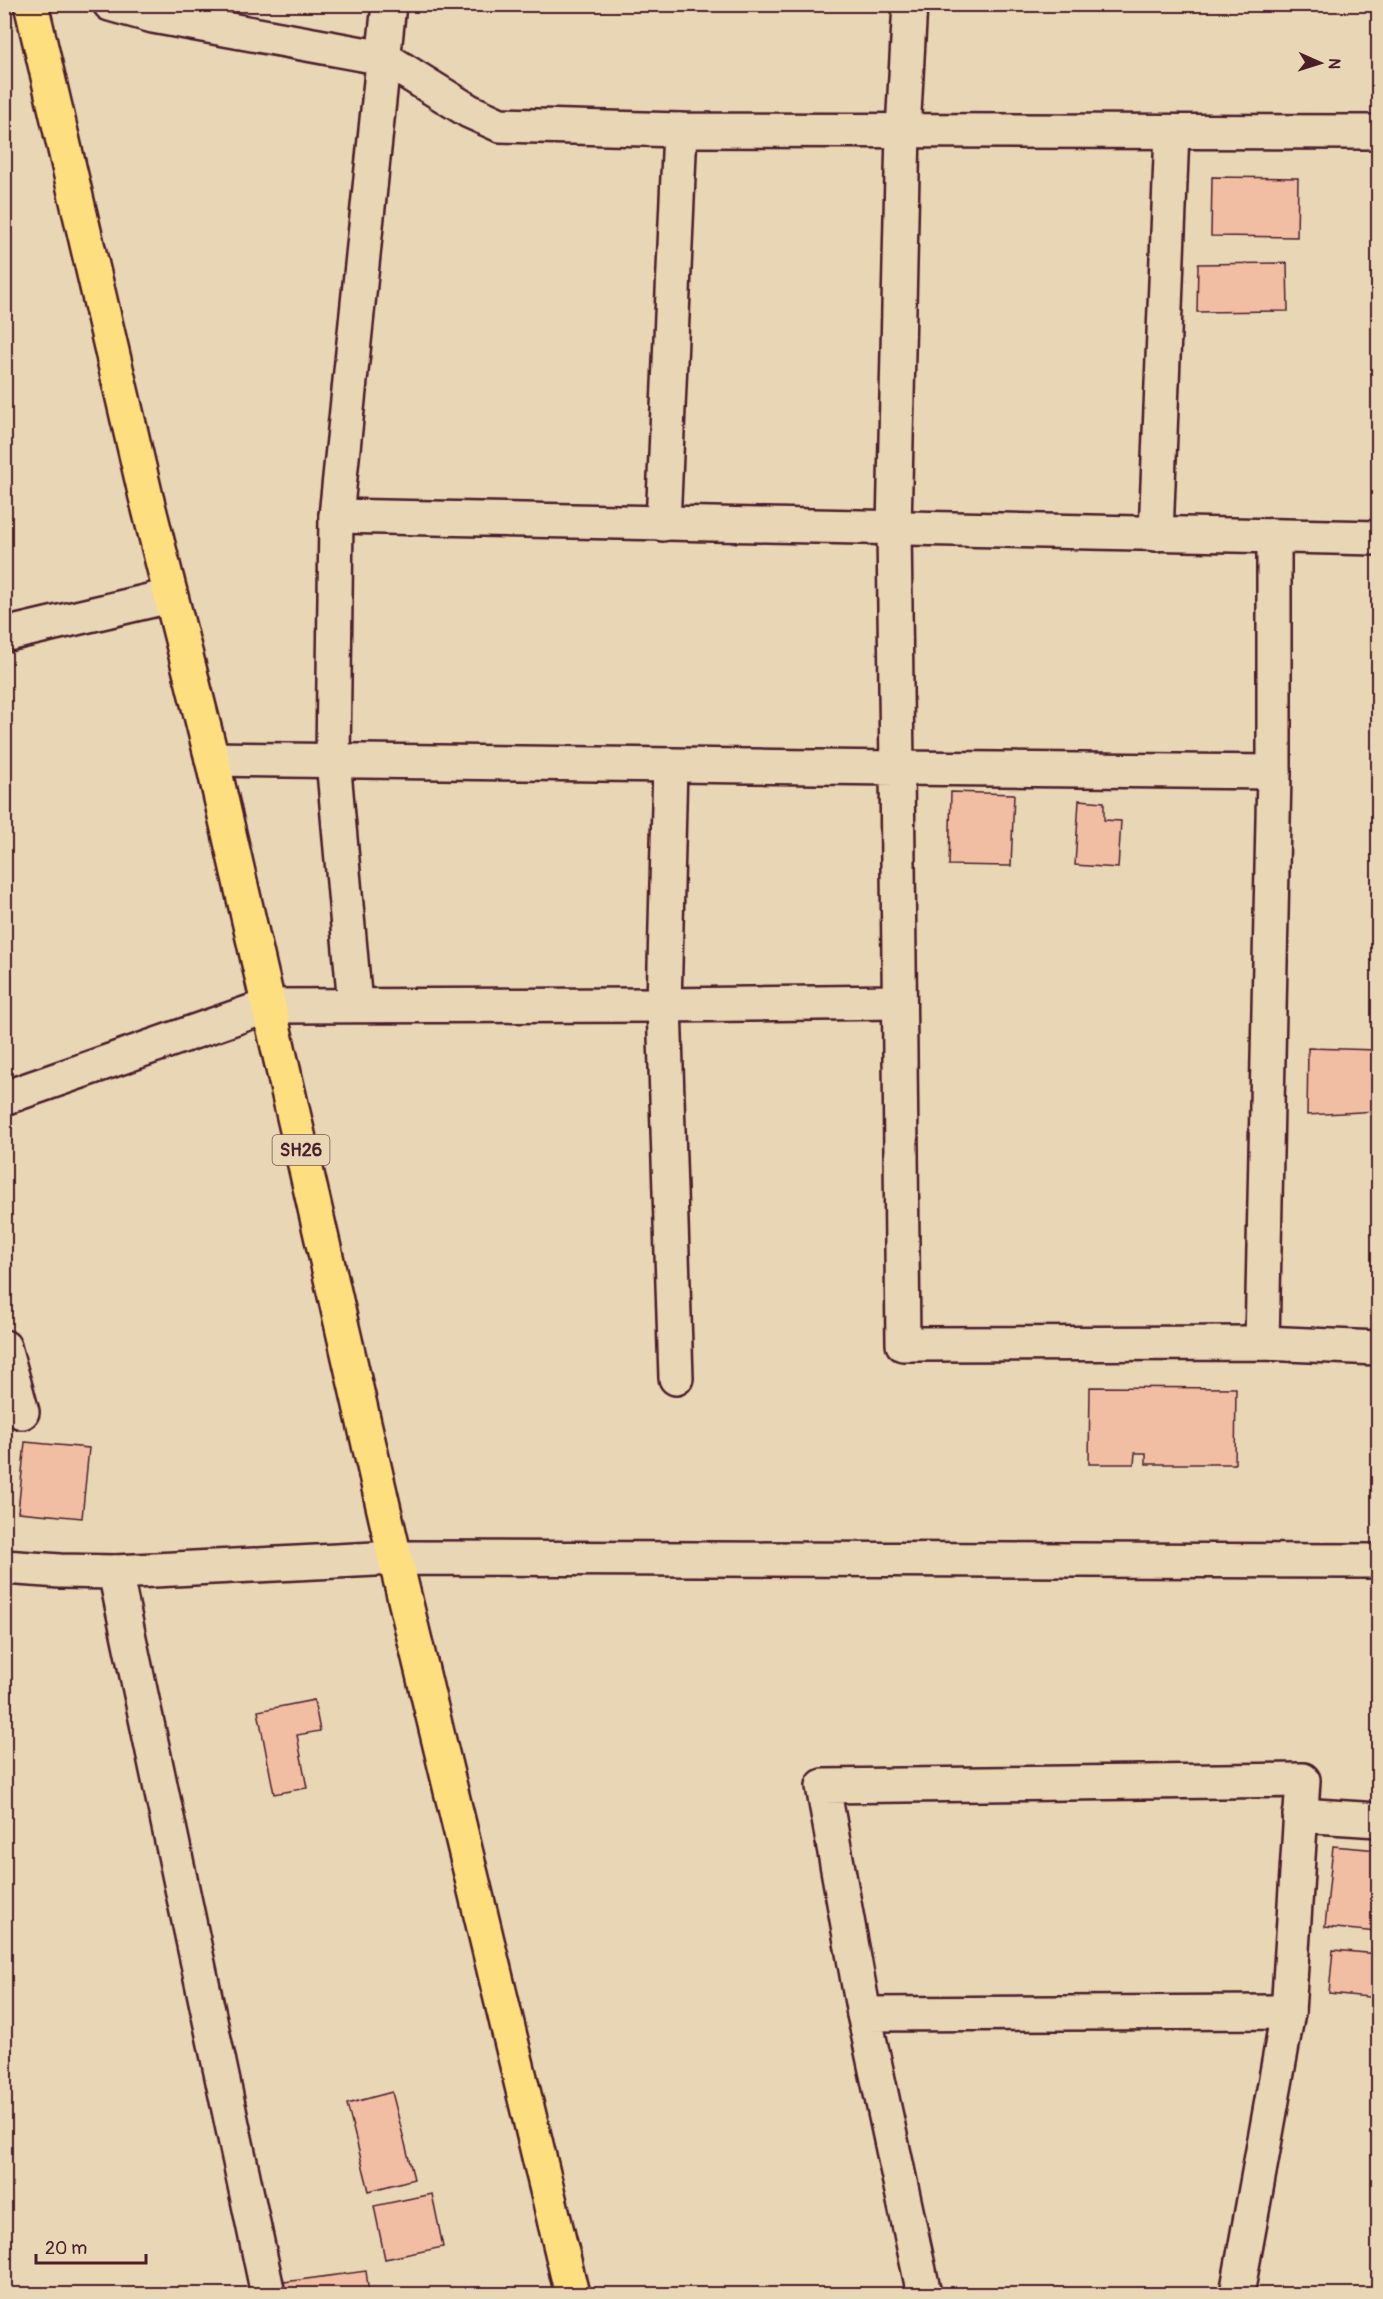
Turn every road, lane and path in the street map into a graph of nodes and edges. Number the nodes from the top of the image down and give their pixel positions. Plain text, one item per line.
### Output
1 (31, 4) edge
2 (110, 4) edge
3 (389, 4) edge
4 (910, 4) edge
5 (384, 58) junction
6 (680, 130) junction
7 (903, 130) junction
8 (1172, 132) junction
9 (1378, 132) edge
10 (336, 516) junction
11 (663, 524) junction
12 (894, 528) junction
13 (1156, 534) junction
14 (1274, 536) junction
15 (1378, 538) edge
16 (170, 596) junction
17 (4, 635) edge
18 (212, 759) junction
19 (333, 760) junction
20 (670, 765) junction
21 (897, 768) junction
22 (1274, 772) junction
23 (899, 1002) junction
24 (355, 1005) junction
25 (664, 1005) junction
26 (268, 1006) junction
27 (4, 1098) edge
28 (1262, 1343) junction
29 (4, 1347) edge
30 (1378, 1348) edge
31 (676, 1378) dead end
32 (22, 1412) dead end
33 (395, 1558) junction
34 (1378, 1562) edge
35 (4, 1567) edge
36 (115, 1572) junction
37 (1300, 1815) junction
38 (1378, 1820) edge
39 (1287, 2012) junction
40 (864, 2014) junction
41 (268, 2295) edge
42 (572, 2295) edge
43 (924, 2295) edge
44 (1237, 2295) edge

1 - 16 main road, SH26
2 - 5 street
3 - 5 street
4 - 7 street
5 - 6 street
5 - 10 street
6 - 7 street
6 - 11 street
7 - 8 street
7 - 12 street
8 - 9 street
8 - 13 street
10 - 11 street
10 - 19 street
11 - 12 street
12 - 13 street
12 - 21 street
13 - 14 street
14 - 15 street
14 - 22 street
16 - 17 street
16 - 18 main road, SH26
18 - 19 street
18 - 26 main road, SH26
19 - 20 street
19 - 24 street
20 - 21 street
20 - 25 street
21 - 22 street
21 - 23 street
22 - 28 street
23 - 25 street
23 - 28 street
24 - 25 street
24 - 26 street
25 - 31 street
26 - 27 street
26 - 33 main road, SH26
28 - 30 street
29 - 32 street
33 - 34 street
33 - 36 street
33 - 42 main road, SH26
35 - 36 street
36 - 41 street
37 - 38 street
37 - 39 street
37 - 40 street
39 - 40 street
39 - 44 street
40 - 43 street

